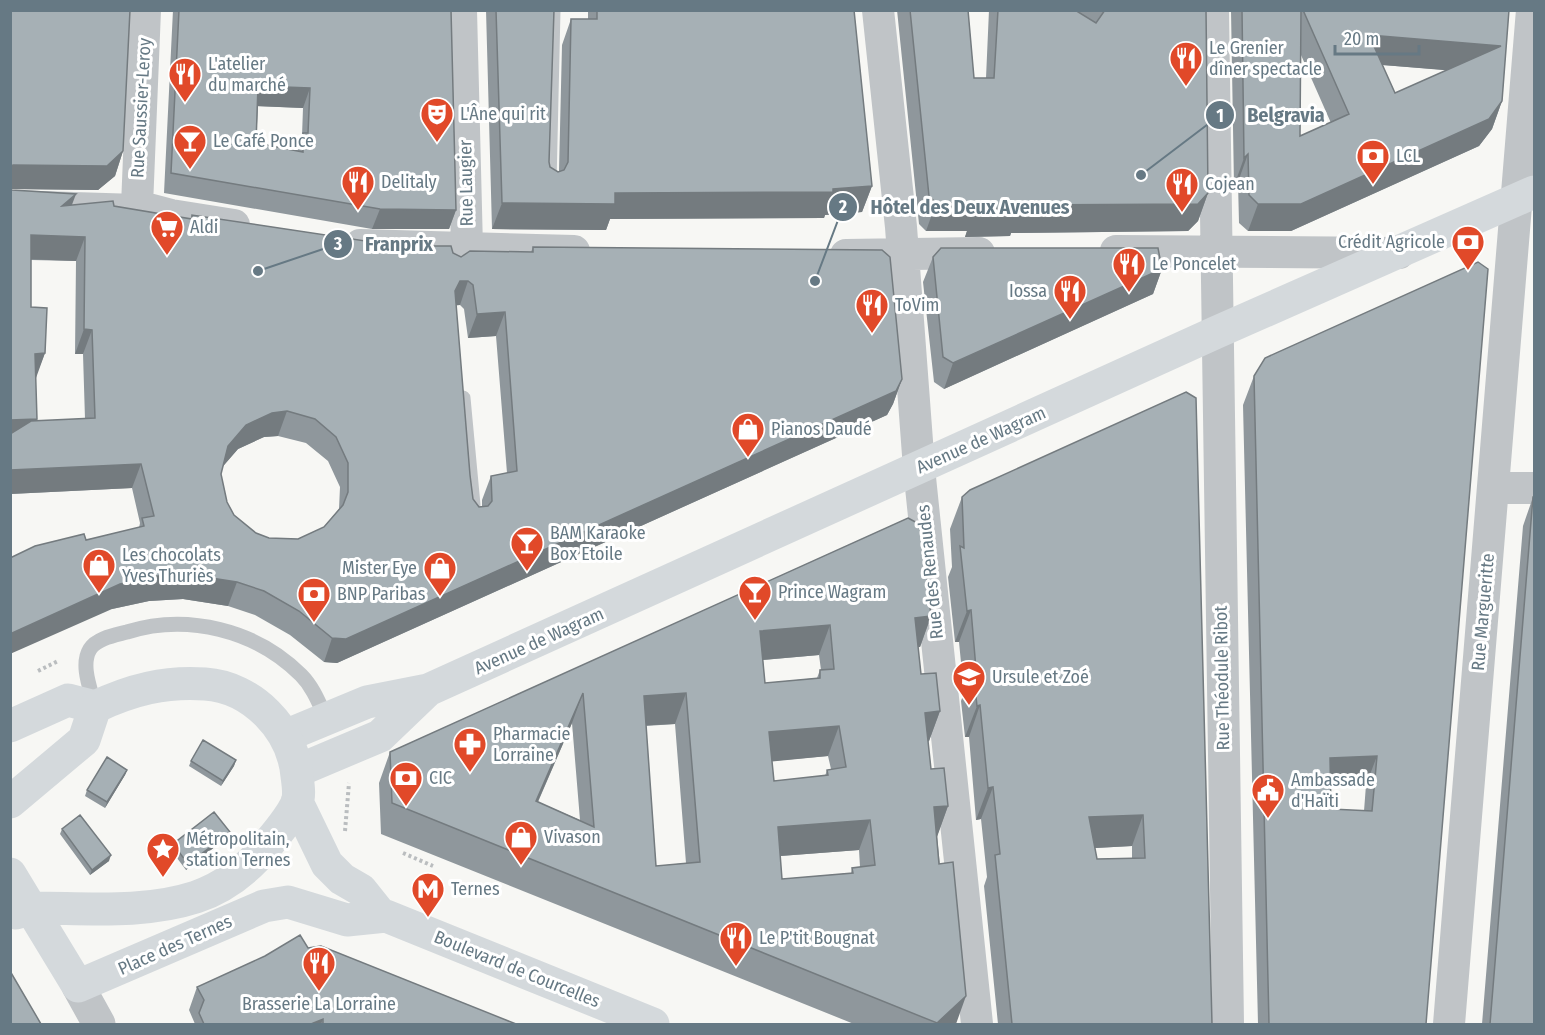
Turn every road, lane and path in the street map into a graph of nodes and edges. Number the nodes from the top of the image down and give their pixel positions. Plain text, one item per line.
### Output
1 (146, 10) edge
2 (460, 10) edge
3 (553, 10) edge
4 (878, 10) edge
5 (1213, 10) edge
6 (1532, 10) edge
7 (549, 188) edge
8 (1525, 196) edge
9 (10, 202) edge
10 (137, 206) junction
11 (1534, 228) edge
12 (264, 230) edge
13 (335, 241) edge
14 (606, 252) edge
15 (1088, 252) edge
16 (1006, 253) edge
17 (1400, 253) junction
18 (457, 254) junction
19 (902, 254) junction
20 (1218, 254) junction
21 (817, 255) edge
22 (1217, 332) junction
23 (462, 381) edge
24 (919, 468) junction
25 (1493, 488) junction
26 (1534, 488) edge
27 (474, 522) edge
28 (58, 661) dead end
29 (38, 671) dead end
30 (429, 690) junction
31 (95, 706) junction
32 (321, 706) junction
33 (10, 726) edge
34 (285, 736) junction
35 (352, 775) dead end
36 (297, 786) junction
37 (10, 802) edge
38 (342, 834) dead end
39 (403, 853) dead end
40 (162, 856) dead end
41 (433, 866) dead end
42 (10, 874) edge
43 (163, 877) dead end
44 (22, 911) edge
45 (381, 915) junction
46 (78, 986) junction
47 (99, 1024) edge
48 (653, 1024) edge
49 (977, 1024) edge
50 (1228, 1024) edge
51 (1449, 1024) edge

1 - 10 street, Rue Saussier-Leroy
2 - 18 street, Rue Laugier
3 - 7 lane
4 - 19 street, Rue des Renaudes
5 - 20 street, Rue Théodule Ribot
6 - 8 street, Rue Margueritte
8 - 11 street
8 - 17 main road, Avenue de Wagram
8 - 25 street, Rue Margueritte
9 - 10 street
10 - 12 street
13 - 18 street
14 - 18 street
15 - 20 street
16 - 19 street
17 - 20 street
17 - 22 main road, Avenue de Wagram
19 - 21 street
19 - 24 street, Rue des Renaudes
20 - 22 street, Rue Théodule Ribot
22 - 24 main road, Avenue de Wagram
22 - 50 street, Rue Théodule Ribot
23 - 27 lane
24 - 30 main road, Avenue de Wagram
24 - 49 street, Rue des Renaudes
25 - 26 street
25 - 51 street, Rue Margueritte
28 - 29 path
30 - 32 main road, Avenue de Wagram
30 - 36 main road, Avenue de Wagram
31 - 32 lane
31 - 33 main road
31 - 34 main road
31 - 37 main road
32 - 34 main road, Avenue de Wagram
34 - 36 main road
35 - 38 path
36 - 44 main road, Place des Ternes
36 - 45 main road
39 - 41 path
40 - 43 path
42 - 44 main road
44 - 46 main road
45 - 46 main road, Place des Ternes
45 - 48 main road, Boulevard de Courcelles
46 - 47 street

